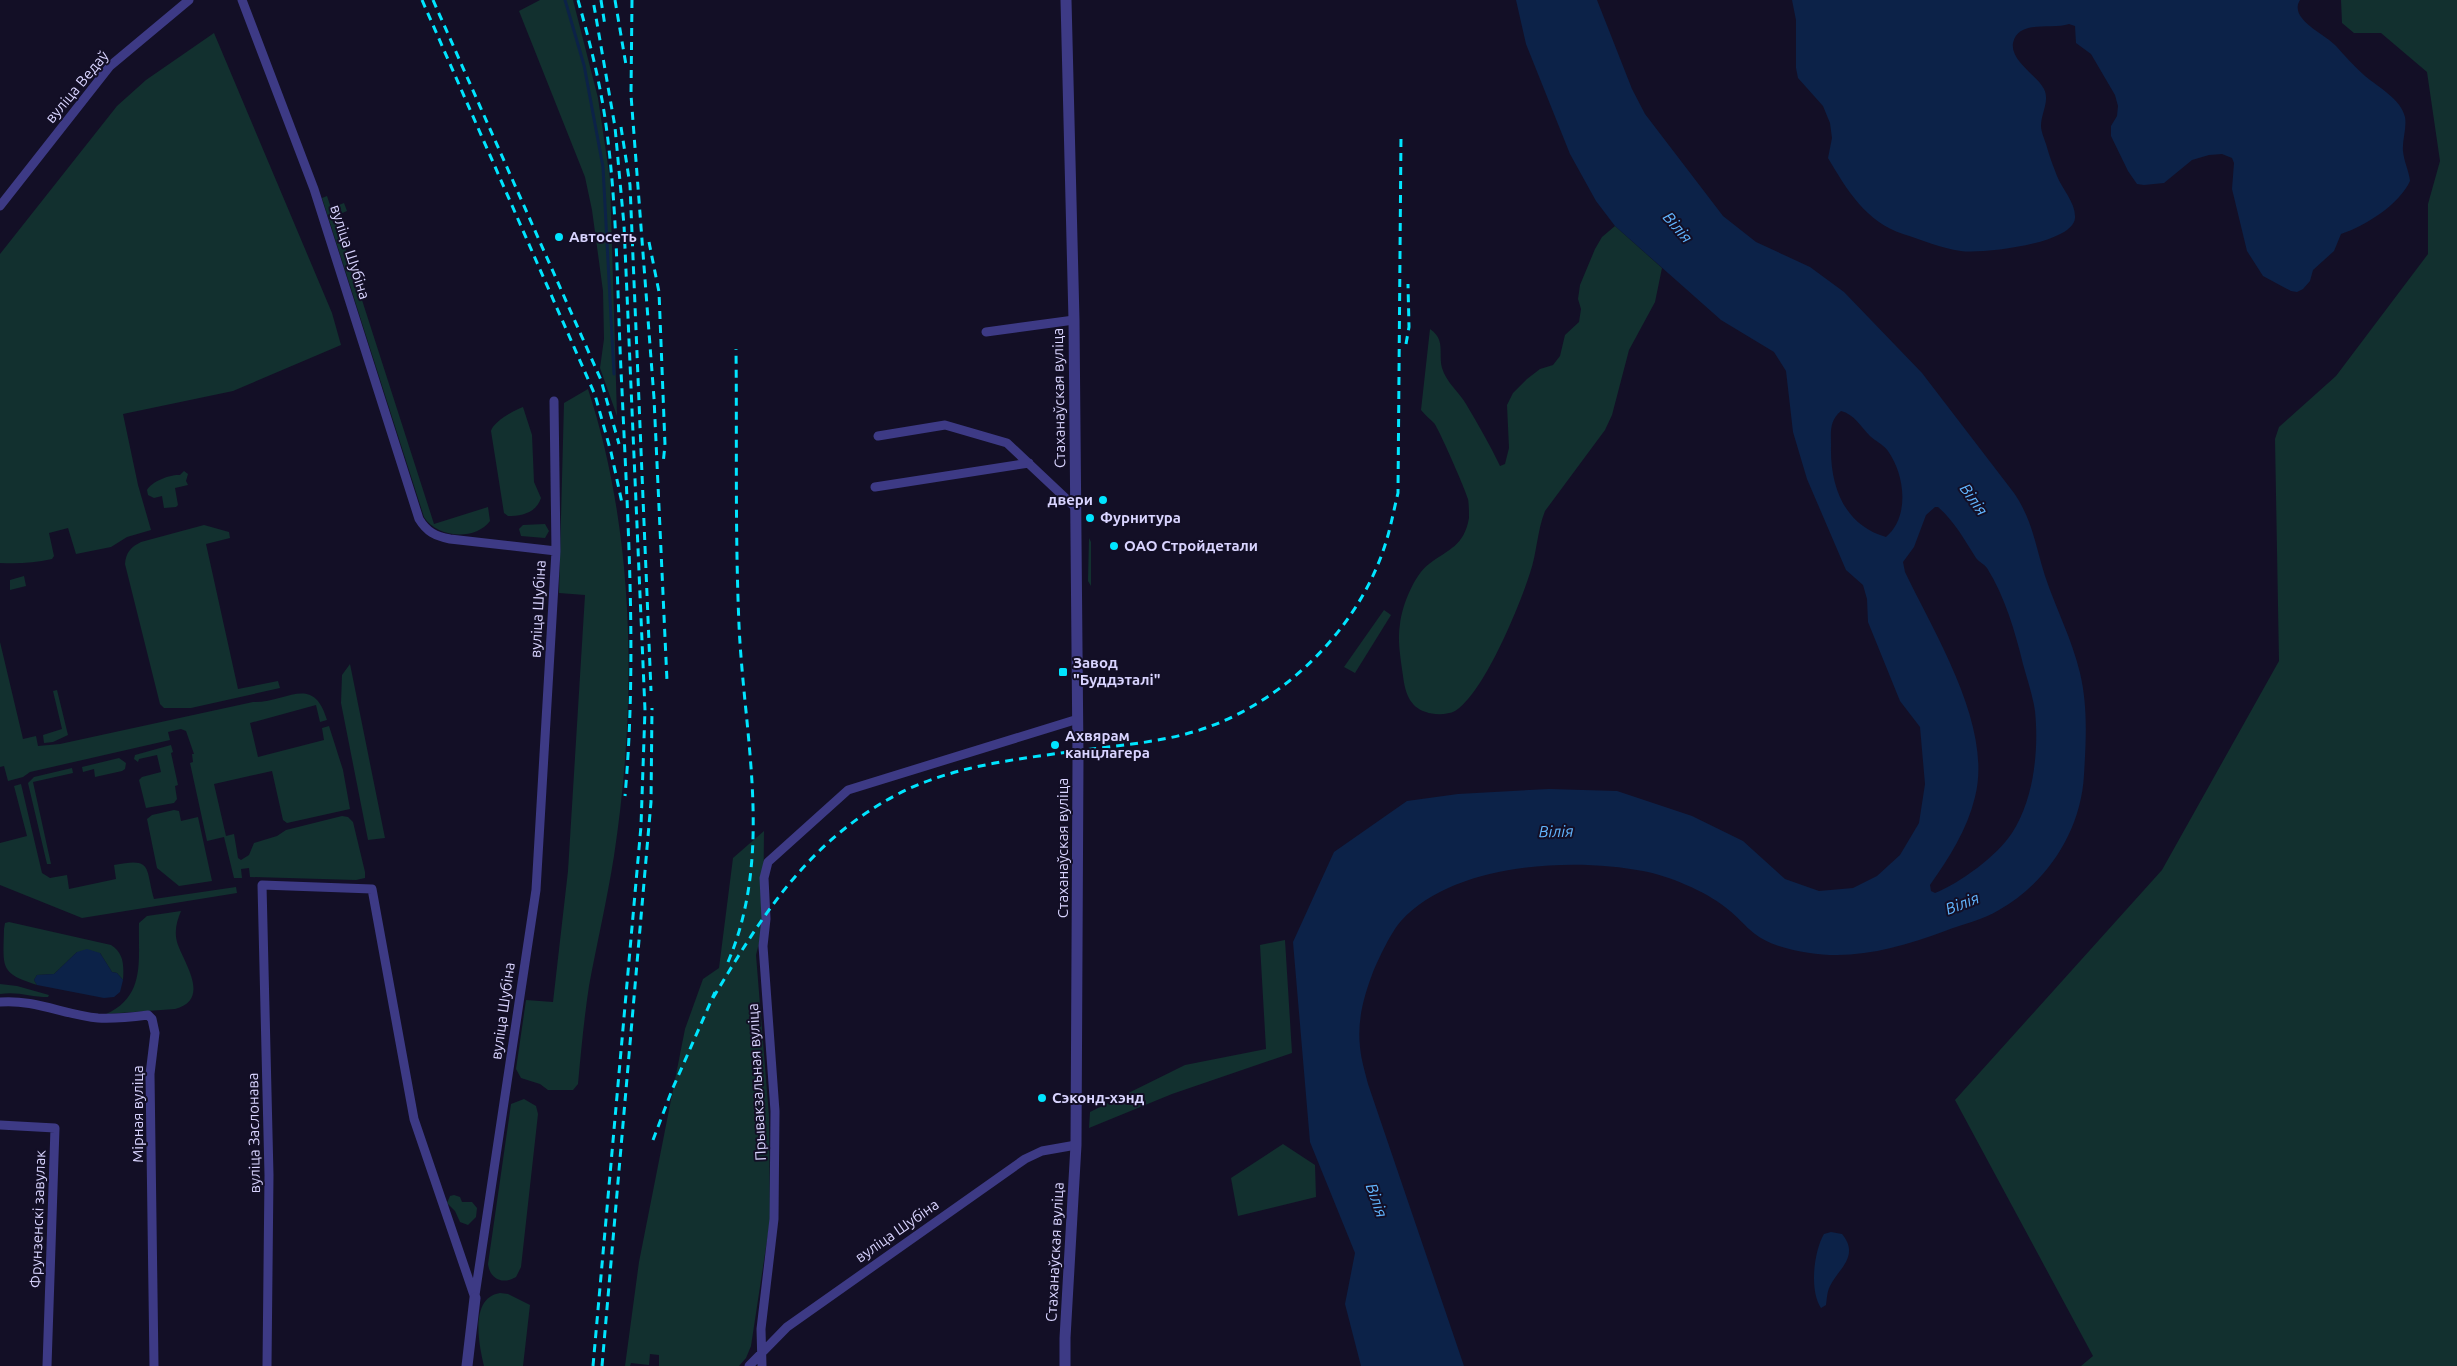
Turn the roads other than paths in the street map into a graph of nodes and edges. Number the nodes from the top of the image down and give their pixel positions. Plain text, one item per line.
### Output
1 (189, 0) edge
2 (242, 0) edge
3 (1066, 0) edge
4 (0, 206) edge
5 (1074, 320) junction
6 (986, 332) dead end
7 (554, 401) dead end
8 (878, 436) dead end
9 (1029, 463) junction
10 (874, 487) dead end
11 (1076, 508) junction
12 (556, 551) junction
13 (1078, 719) junction
14 (372, 889) joint
15 (0, 1002) edge
16 (0, 1125) edge
17 (1076, 1145) junction
18 (474, 1298) junction
19 (762, 1352) junction
20 (47, 1366) edge
21 (154, 1366) edge
22 (267, 1366) edge
23 (466, 1366) edge
24 (749, 1366) edge
25 (762, 1366) edge
26 (1066, 1366) edge

1 - 4 street, вуліца Ведаў
2 - 12 street, вуліца Шубіна
3 - 5 street, Стаханаўская вуліца
5 - 6 street
5 - 11 street, Стаханаўская вуліца
7 - 12 street
8 - 9 street
9 - 10 street
9 - 11 street
11 - 13 street, Стаханаўская вуліца
12 - 18 street, вуліца Шубіна
13 - 17 street, Стаханаўская вуліца
13 - 19 street, Прывакзальная вуліца
14 - 18 street, вуліца Шубіна
14 - 22 street, вуліца Заслонава
15 - 21 street, Мірная вуліца
16 - 20 street, Фрунзенскі завулак
17 - 19 street, вуліца Шубіна
17 - 26 street, Стаханаўская вуліца
18 - 23 street, вуліца Шубіна
19 - 24 street, вуліца Шубіна
19 - 25 street, Прывакзальная вуліца

